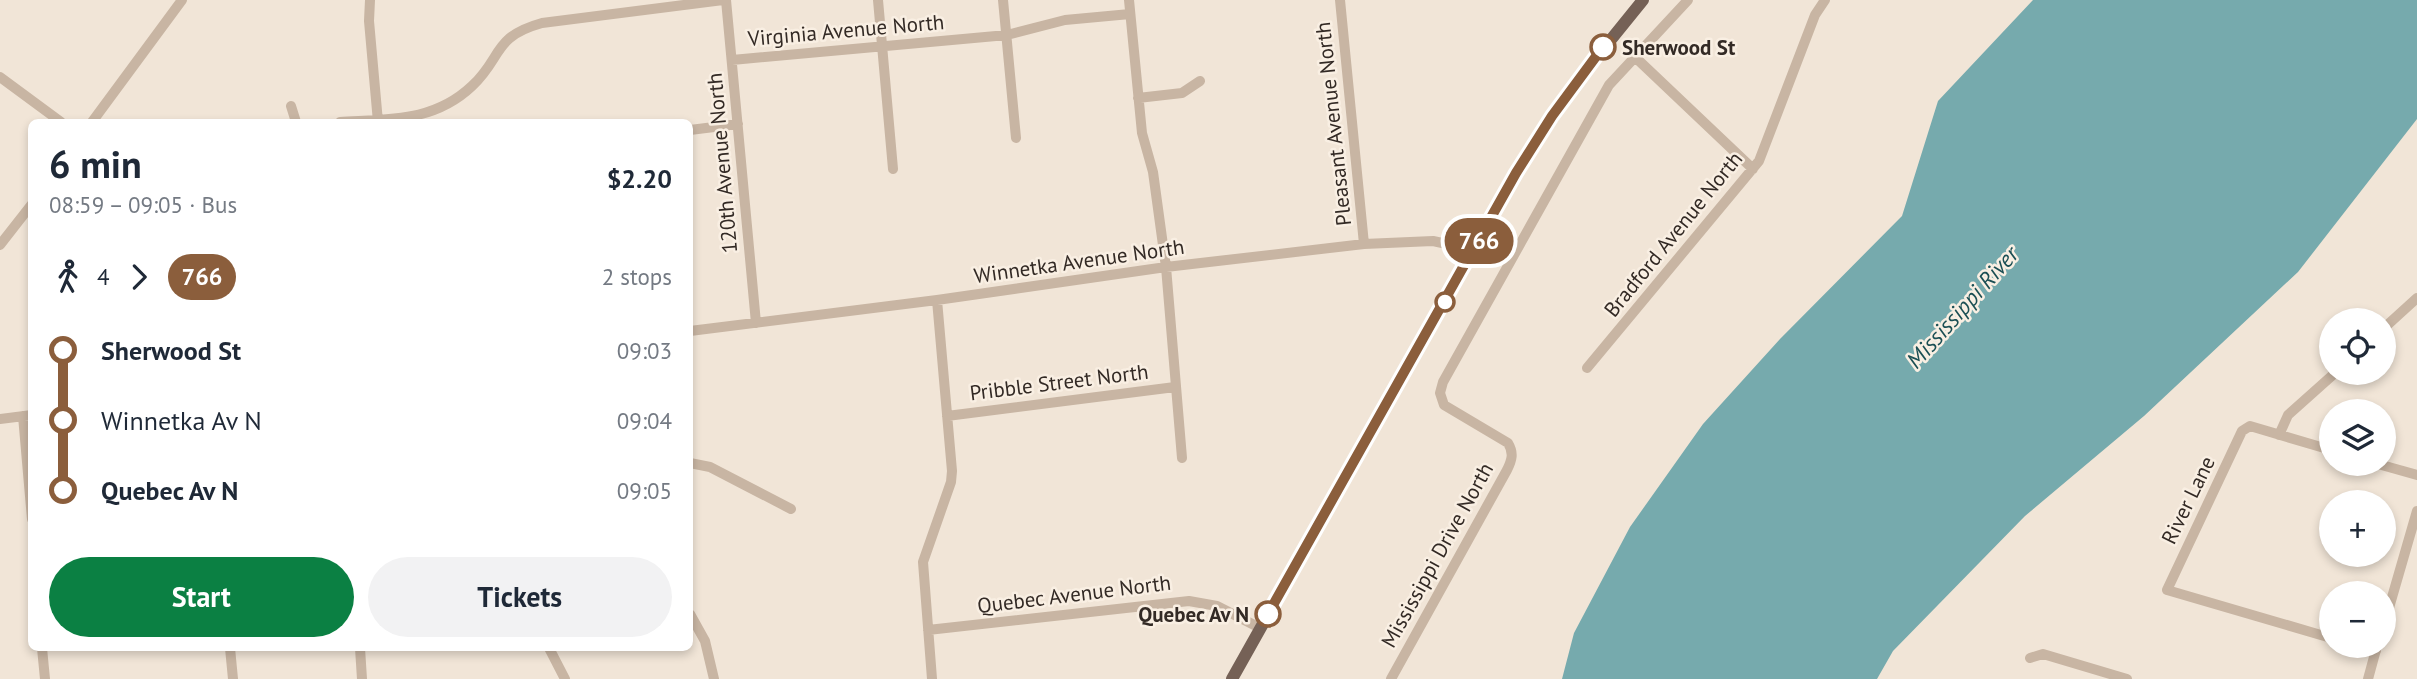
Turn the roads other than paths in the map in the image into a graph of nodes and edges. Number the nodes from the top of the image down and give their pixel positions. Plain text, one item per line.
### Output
1 (181, 0) edge
2 (370, 0) edge
3 (725, 0) edge
4 (878, 0) edge
5 (1003, 0) edge
6 (1129, 0) edge
7 (1340, 0) edge
8 (1643, 0) edge
9 (1688, 0) edge
10 (1825, 0) edge
11 (1130, 14) junction
12 (1007, 35) junction
13 (882, 46) junction
14 (1636, 58) junction
15 (732, 60) junction
16 (0, 77) edge
17 (1200, 81) dead end
18 (1138, 98) junction
19 (291, 106) dead end
20 (57, 119) edge
21 (94, 119) edge
22 (295, 119) edge
23 (378, 119) edge
24 (393, 119) edge
25 (738, 124) junction
26 (693, 130) edge
27 (1016, 138) dead end
28 (893, 169) dead end
29 (1754, 169) junction
30 (28, 209) edge
31 (1364, 244) junction
32 (0, 245) edge
33 (1471, 255) junction
34 (1166, 267) junction
35 (2417, 298) edge
36 (937, 300) junction
37 (2396, 317) edge
38 (756, 323) junction
39 (693, 331) edge
40 (1587, 369) dead end
41 (2322, 385) edge
42 (1175, 387) junction
43 (27, 415) edge
44 (947, 416) junction
45 (0, 419) edge
46 (2279, 435) junction
47 (28, 436) edge
48 (2319, 447) edge
49 (1182, 458) dead end
50 (693, 464) edge
51 (2396, 469) edge
52 (2417, 475) edge
53 (791, 509) dead end
54 (2417, 511) edge
55 (2396, 584) edge
56 (693, 619) edge
57 (1260, 628) junction
58 (928, 631) junction
59 (2319, 634) edge
60 (42, 651) edge
61 (230, 651) edge
62 (360, 651) edge
63 (551, 651) edge
64 (2030, 658) dead end
65 (2373, 658) edge
66 (45, 679) edge
67 (233, 679) edge
68 (362, 679) edge
69 (565, 679) edge
70 (714, 679) edge
71 (932, 679) edge
72 (1232, 679) edge
73 (1391, 679) edge
74 (2127, 679) edge
75 (2368, 679) edge

1 - 21 street
2 - 23 street
3 - 15 street, 120th Avenue North
3 - 24 street
4 - 13 street
5 - 12 street
6 - 11 street
7 - 31 street, Pleasant Avenue North
8 - 33 main road
9 - 14 street
10 - 29 street, Bradford Avenue North
11 - 12 street, Virginia Avenue North
11 - 18 street
12 - 13 street, Virginia Avenue North
12 - 27 street
13 - 15 street, Virginia Avenue North
13 - 28 street
14 - 29 street
14 - 73 street, Mississippi Drive North
15 - 25 street, 120th Avenue North
16 - 20 street
17 - 18 street
18 - 34 street
19 - 22 street
25 - 26 street
25 - 38 street, 120th Avenue North
29 - 40 street, Bradford Avenue North
30 - 32 street
31 - 33 street, Winnetka Avenue North
31 - 34 street, Winnetka Avenue North
33 - 57 main road
34 - 36 street, Winnetka Avenue North
34 - 42 street
35 - 37 street
36 - 38 street, Winnetka Avenue North
36 - 44 street
38 - 39 street, Winnetka Avenue North
41 - 46 street
42 - 44 street, Pribble Street North
42 - 49 street
43 - 45 street
43 - 47 street
44 - 58 street
46 - 48 street
46 - 59 street, River Lane
50 - 53 street
51 - 52 street
54 - 55 street
56 - 70 street
57 - 58 street, Quebec Avenue North
57 - 72 main road
58 - 71 street
60 - 66 street
61 - 67 street
62 - 68 street
63 - 69 street
64 - 74 street
65 - 75 street

